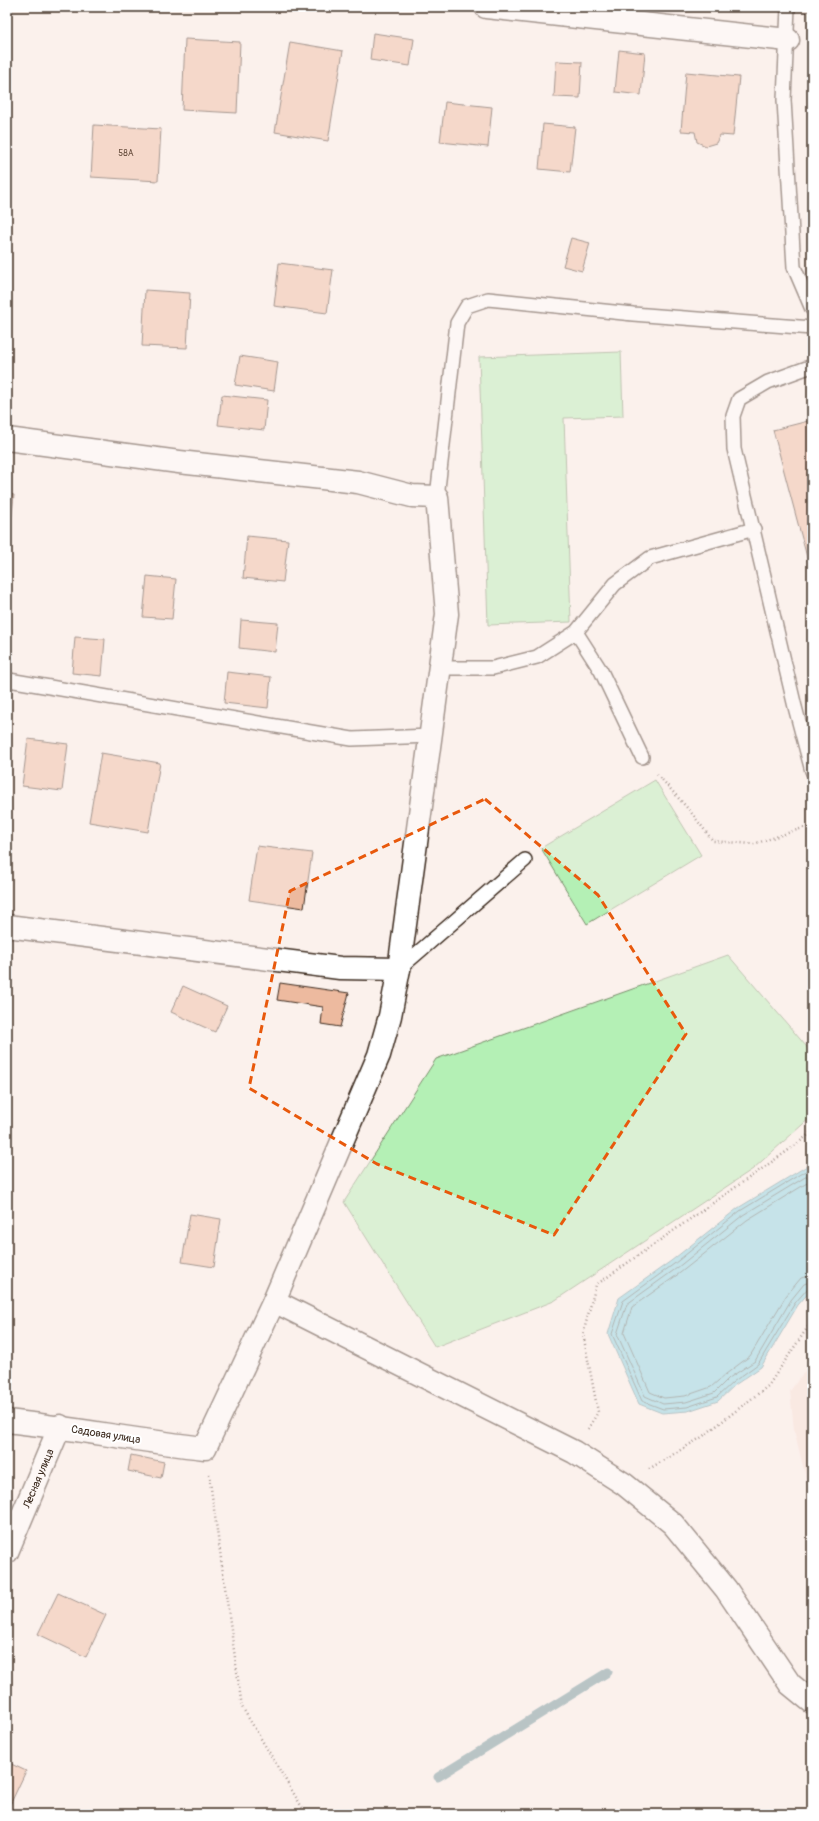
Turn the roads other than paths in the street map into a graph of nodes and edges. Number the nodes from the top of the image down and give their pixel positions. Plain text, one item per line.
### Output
1 (486, 7) edge
2 (788, 7) edge
3 (788, 40) junction
4 (812, 310) edge
5 (812, 328) edge
6 (812, 366) edge
7 (7, 439) edge
8 (437, 497) junction
9 (754, 529) junction
10 (576, 632) junction
11 (440, 668) junction
12 (9, 680) dead end
13 (431, 736) junction
14 (642, 757) road end
15 (812, 772) edge
16 (525, 860) dead end
17 (7, 926) edge
18 (399, 969) junction
19 (274, 1301) junction
20 (7, 1421) edge
21 (60, 1426) junction
22 (7, 1552) edge
23 (812, 1702) edge

1 - 3 street
2 - 3 lane
3 - 4 lane
5 - 8 lane
6 - 9 lane
7 - 8 street
8 - 11 street
9 - 10 lane
9 - 15 lane
10 - 11 lane
10 - 14 lane
11 - 13 street
12 - 13 lane
13 - 18 street
16 - 18 lane
17 - 18 street
18 - 19 street
19 - 21 street, Садовая улица
19 - 23 street
20 - 21 street, Садовая улица
21 - 22 street, Лесная улица

